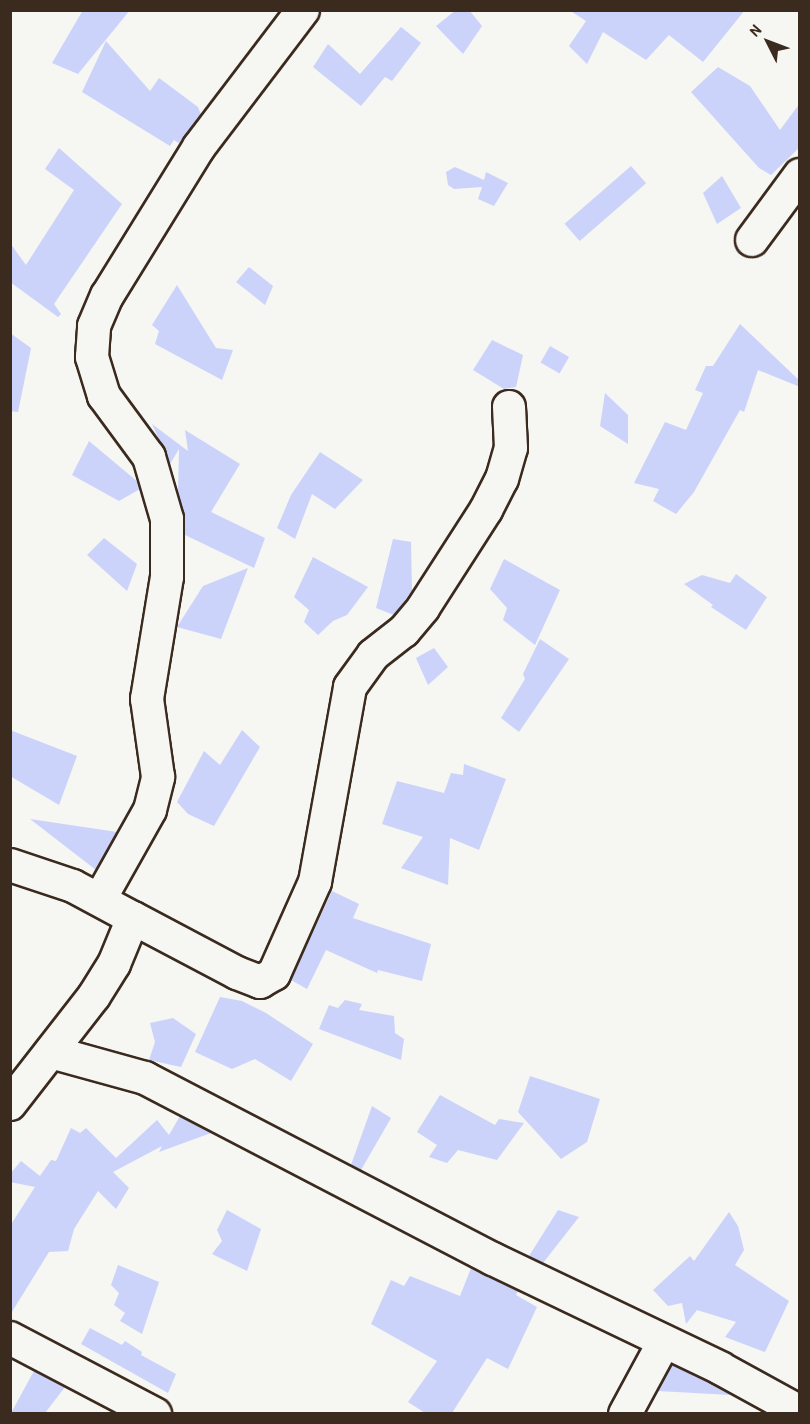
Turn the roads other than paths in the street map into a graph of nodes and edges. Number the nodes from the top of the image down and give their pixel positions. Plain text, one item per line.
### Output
1 (303, 10) edge
2 (800, 175) edge
3 (752, 240) dead end
4 (509, 407) dead end
5 (10, 865) edge
6 (100, 899) junction
7 (133, 918) junction
8 (51, 1052) junction
9 (10, 1104) edge
10 (10, 1338) edge
11 (664, 1342) junction
12 (155, 1413) edge
13 (625, 1413) edge
14 (800, 1413) edge

1 - 6 street
2 - 3 street
4 - 7 street
5 - 6 street
6 - 7 street
7 - 8 street
8 - 9 street
8 - 11 street
10 - 12 street
11 - 13 street
11 - 14 street

